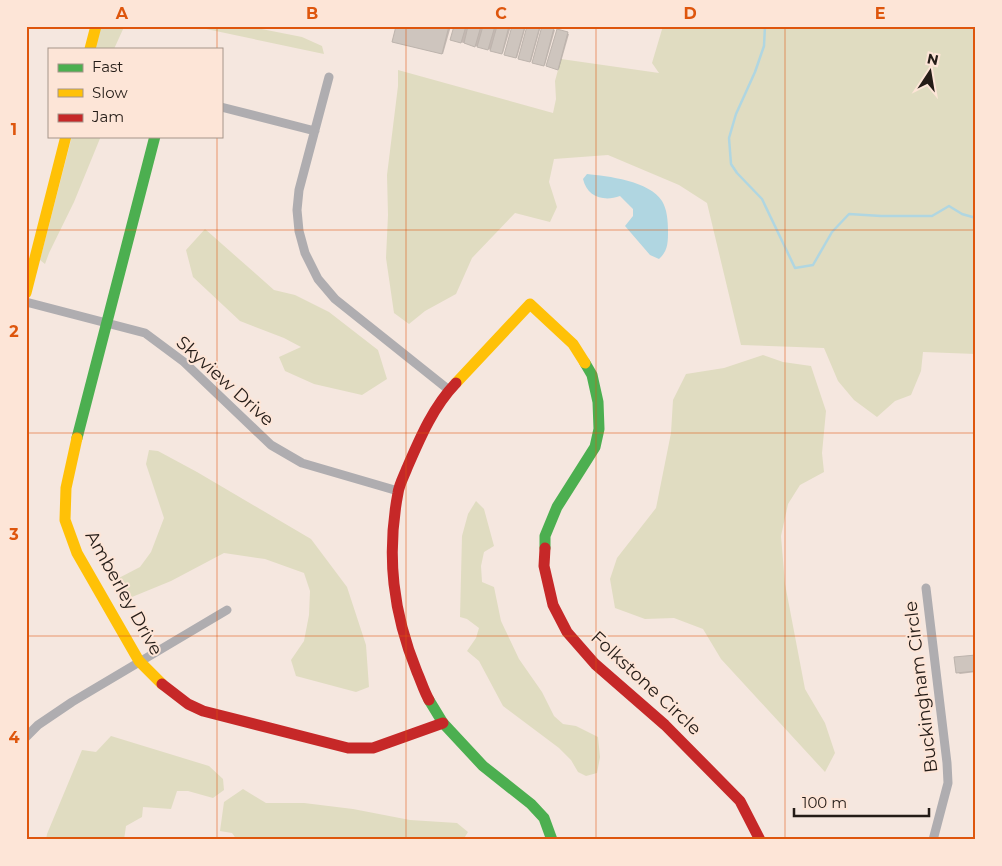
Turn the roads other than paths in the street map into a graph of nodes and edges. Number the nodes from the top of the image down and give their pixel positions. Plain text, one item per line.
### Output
1 (96, 26) edge
2 (90, 48) edge
3 (329, 77) dead end
4 (222, 107) edge
5 (315, 131) junction
6 (65, 138) edge
7 (154, 138) edge
8 (26, 292) edge
9 (26, 302) edge
10 (107, 323) junction
11 (449, 390) junction
12 (398, 491) junction
13 (926, 588) dead end
14 (227, 610) dead end
15 (139, 661) junction
16 (443, 723) junction
17 (26, 737) edge
18 (552, 840) edge
19 (760, 840) edge
20 (933, 840) edge

1 - 2 street
3 - 5 street
4 - 5 street
5 - 11 street
6 - 8 street
7 - 10 street, Amberley Drive
9 - 10 street, Skyview Drive
10 - 12 street, Skyview Drive
10 - 15 street, Amberley Drive
11 - 12 street
11 - 19 street, Folkstone Circle
12 - 16 street
13 - 20 street, Buckingham Circle
14 - 15 street
15 - 16 street, Amberley Drive
15 - 17 street
16 - 18 street

